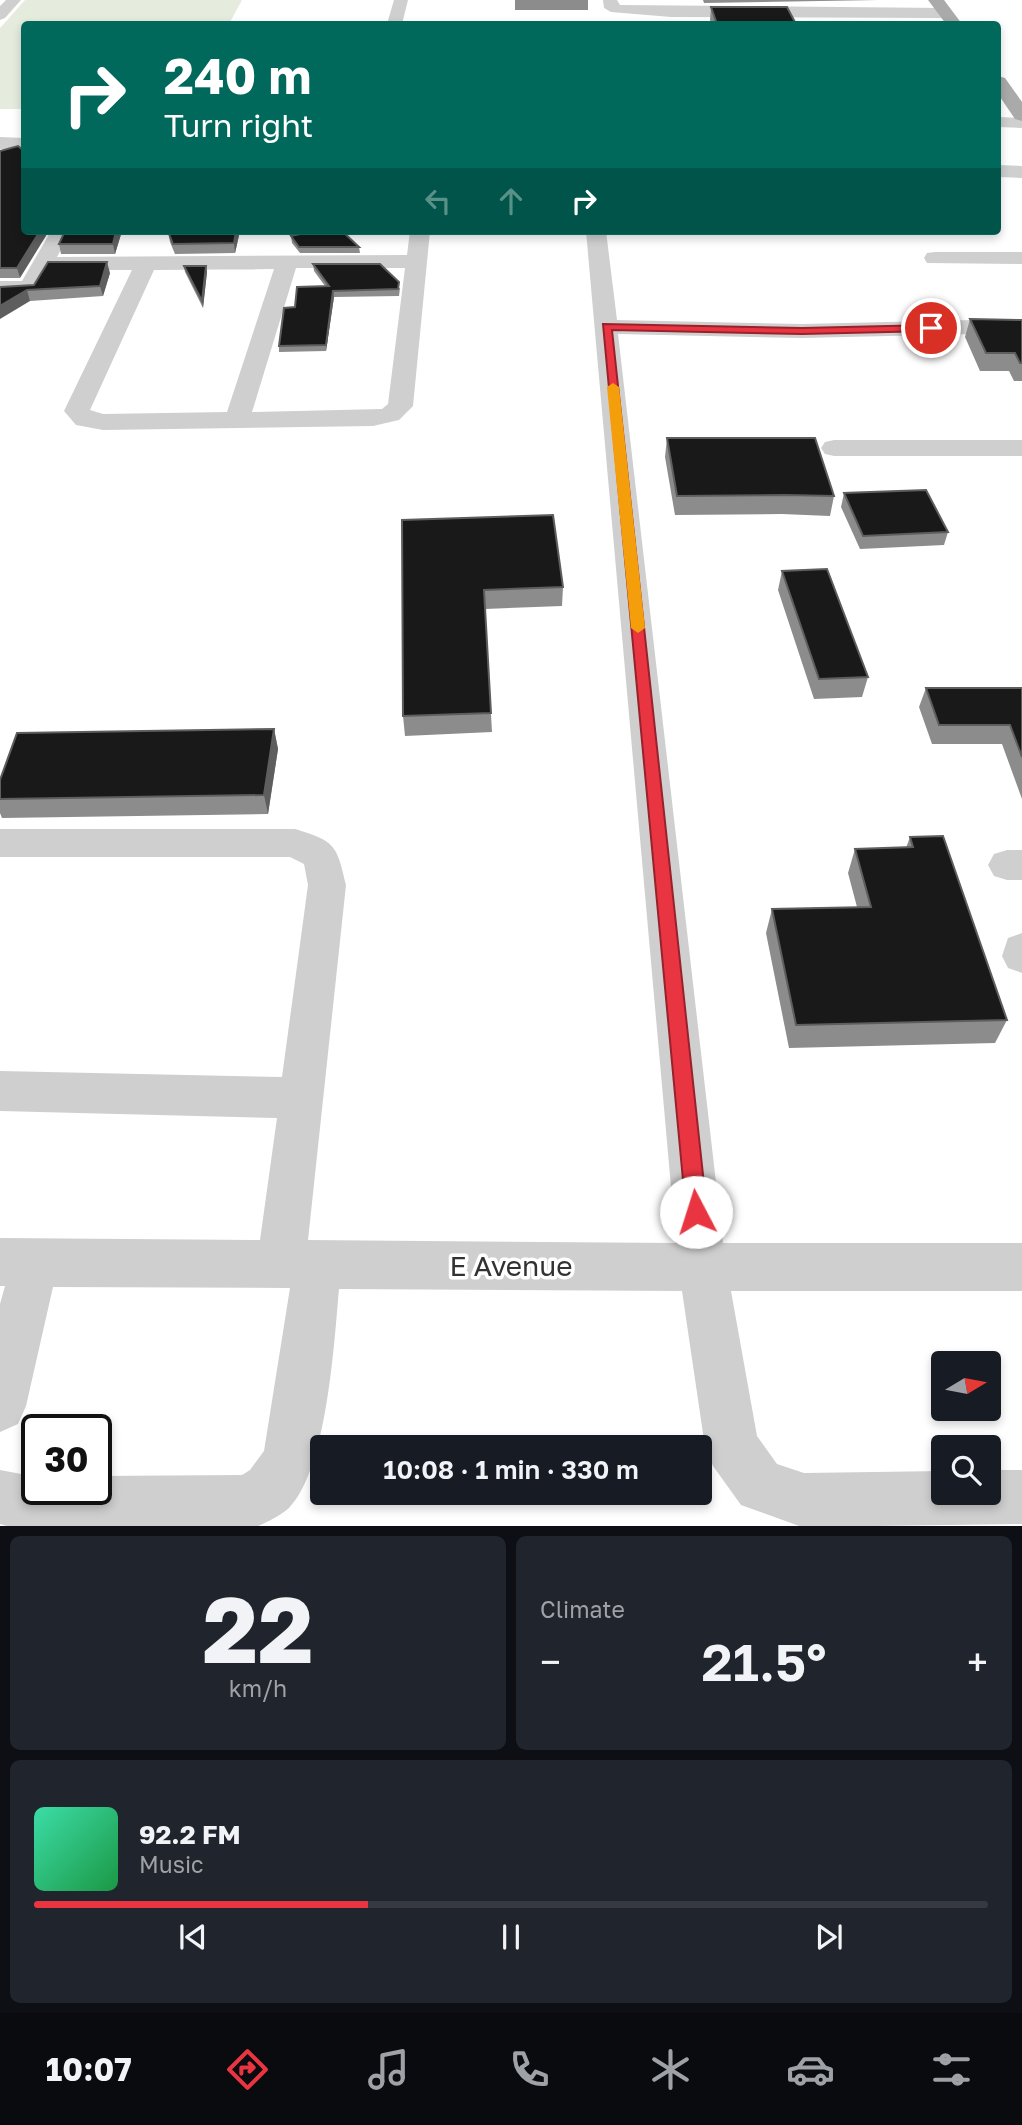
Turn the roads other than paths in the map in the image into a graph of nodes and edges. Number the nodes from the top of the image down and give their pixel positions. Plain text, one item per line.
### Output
1 (14, 0) edge
2 (401, 0) edge
3 (610, 0) edge
4 (698, 6) edge
5 (671, 11) edge
6 (945, 13) edge
7 (0, 15) edge
8 (396, 21) edge
9 (1001, 86) edge
10 (1022, 115) edge
11 (1001, 122) edge
12 (1022, 123) edge
13 (0, 143) edge
14 (21, 143) edge
15 (1001, 171) edge
16 (1022, 172) edge
17 (59, 235) edge
18 (419, 235) edge
19 (596, 235) edge
20 (935, 258) dead end
21 (1022, 258) edge
22 (416, 261) junction
23 (287, 262) junction
24 (42, 264) junction
25 (146, 264) junction
26 (0, 288) edge
27 (1022, 326) edge
28 (606, 327) junction
29 (237, 420) junction
30 (834, 448) dead end
31 (1022, 448) edge
32 (0, 843) edge
33 (1022, 950) edge
34 (1022, 956) edge
35 (0, 1091) edge
36 (301, 1098) junction
37 (17, 1262) edge
38 (299, 1264) junction
39 (1022, 1266) edge
40 (702, 1267) junction
41 (0, 1406) edge
42 (0, 1497) edge
43 (1022, 1497) edge

1 - 7 street
2 - 8 street
3 - 5 street
4 - 5 street
4 - 6 street
9 - 10 main road
11 - 12 street
13 - 14 street
15 - 16 street
17 - 24 street
18 - 22 street
19 - 28 street
20 - 21 street
22 - 23 street
22 - 29 street
23 - 25 street
23 - 29 street
24 - 25 street
24 - 26 street
25 - 29 street
27 - 28 street
28 - 40 street
30 - 31 street
32 - 36 street
33 - 34 street
35 - 36 street
36 - 38 street
37 - 38 street, E Avenue
37 - 41 street
38 - 40 street, E Avenue
38 - 42 street
39 - 40 street, E Avenue
40 - 43 street

